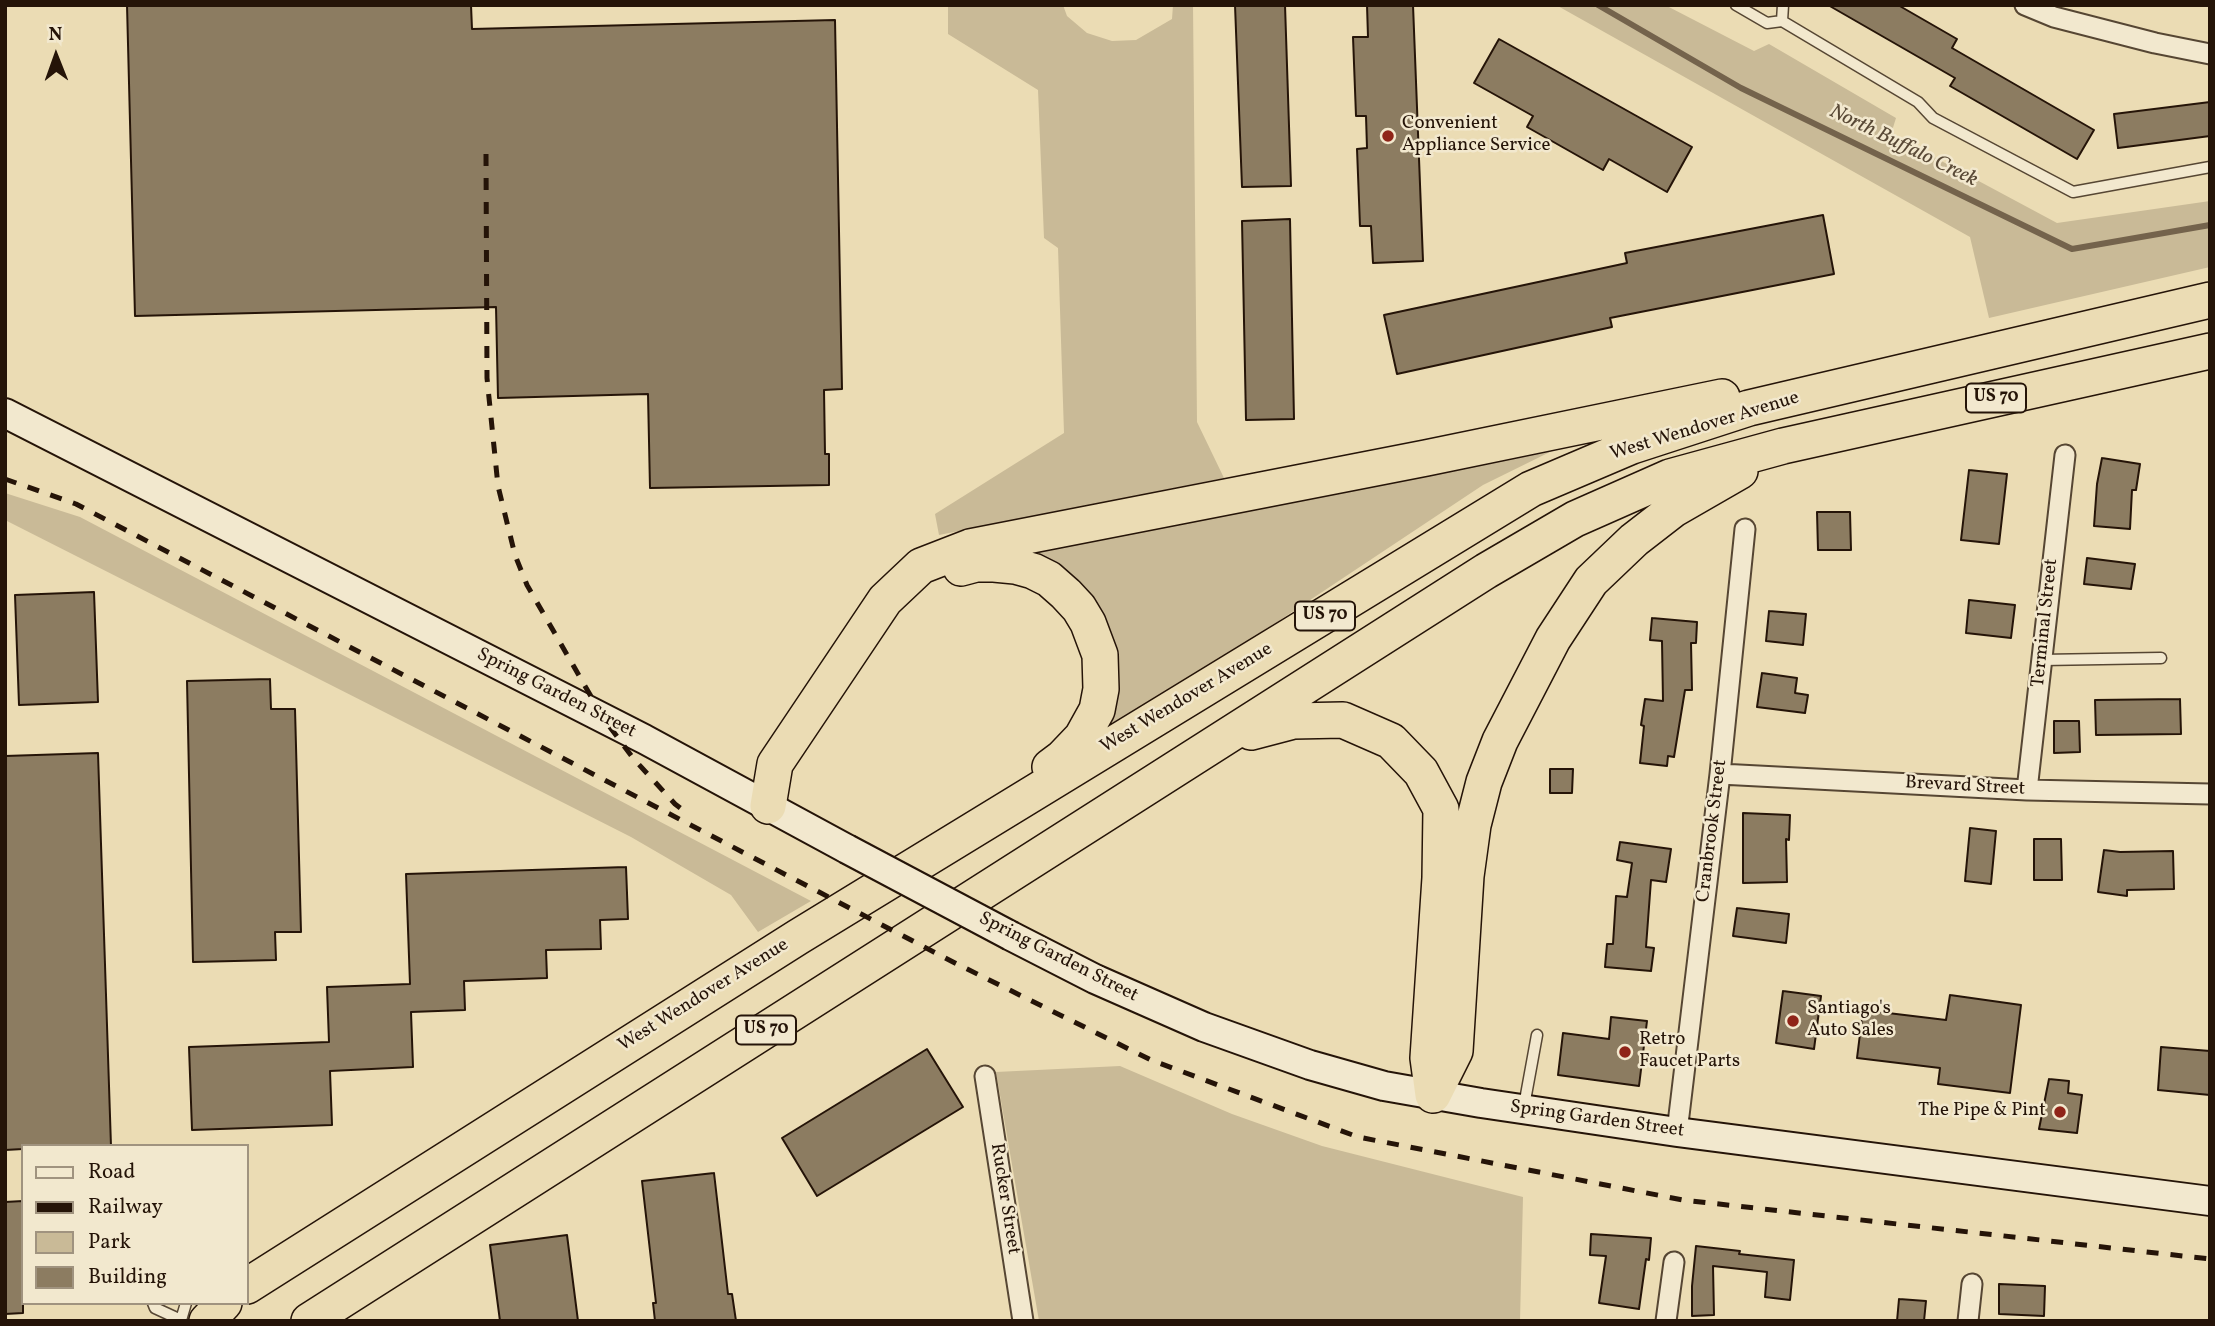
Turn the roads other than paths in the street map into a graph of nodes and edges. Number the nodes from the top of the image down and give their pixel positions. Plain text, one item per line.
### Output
1 (1736, 5) edge
2 (1783, 5) edge
3 (2025, 5) edge
4 (1782, 21) junction
5 (2210, 54) edge
6 (2210, 167) edge
7 (2210, 300) edge
8 (2210, 351) edge
9 (1888, 375) junction
10 (5, 413) edge
11 (1783, 446) junction
12 (2065, 455) dead end
13 (1745, 529) dead end
14 (2161, 658) dead end
15 (2042, 660) junction
16 (1224, 739) junction
17 (1720, 774) junction
18 (2027, 790) junction
19 (2210, 794) edge
20 (768, 806) junction
21 (797, 937) junction
22 (1537, 1035) dead end
23 (985, 1076) dead end
24 (1433, 1095) junction
25 (1524, 1110) junction
26 (1677, 1132) junction
27 (2210, 1201) edge
28 (1674, 1262) dead end
29 (1972, 1284) dead end
30 (248, 1285) edge
31 (154, 1305) edge
32 (222, 1305) edge
33 (181, 1321) edge
34 (207, 1321) edge
35 (309, 1321) edge
36 (1023, 1321) edge
37 (1666, 1321) edge
38 (1968, 1321) edge

1 - 4 lane
2 - 4 lane
3 - 5 street
4 - 6 lane
7 - 9 highway, West Wendover Avenue / US 70
8 - 11 highway, West Wendover Avenue / US 70
9 - 20 highway
9 - 21 highway, West Wendover Avenue / US 70
10 - 20 main road, Spring Garden Street
11 - 16 highway, West Wendover Avenue / US 70
11 - 24 highway
12 - 15 street, Terminal Street
13 - 17 street, Cranbrook Street
14 - 15 lane
15 - 18 street, Terminal Street
16 - 24 highway
16 - 35 highway, West Wendover Avenue / US 70
17 - 18 street, Brevard Street
17 - 26 street, Cranbrook Street
18 - 19 street, Brevard Street
20 - 21 highway
20 - 24 main road, Spring Garden Street, bridge
21 - 30 highway, West Wendover Avenue / US 70
22 - 25 lane
23 - 36 street, Rucker Street
24 - 25 main road, Spring Garden Street
25 - 26 main road, Spring Garden Street
26 - 27 main road, Spring Garden Street
28 - 37 street
29 - 38 street
31 - 33 lane
32 - 34 highway

